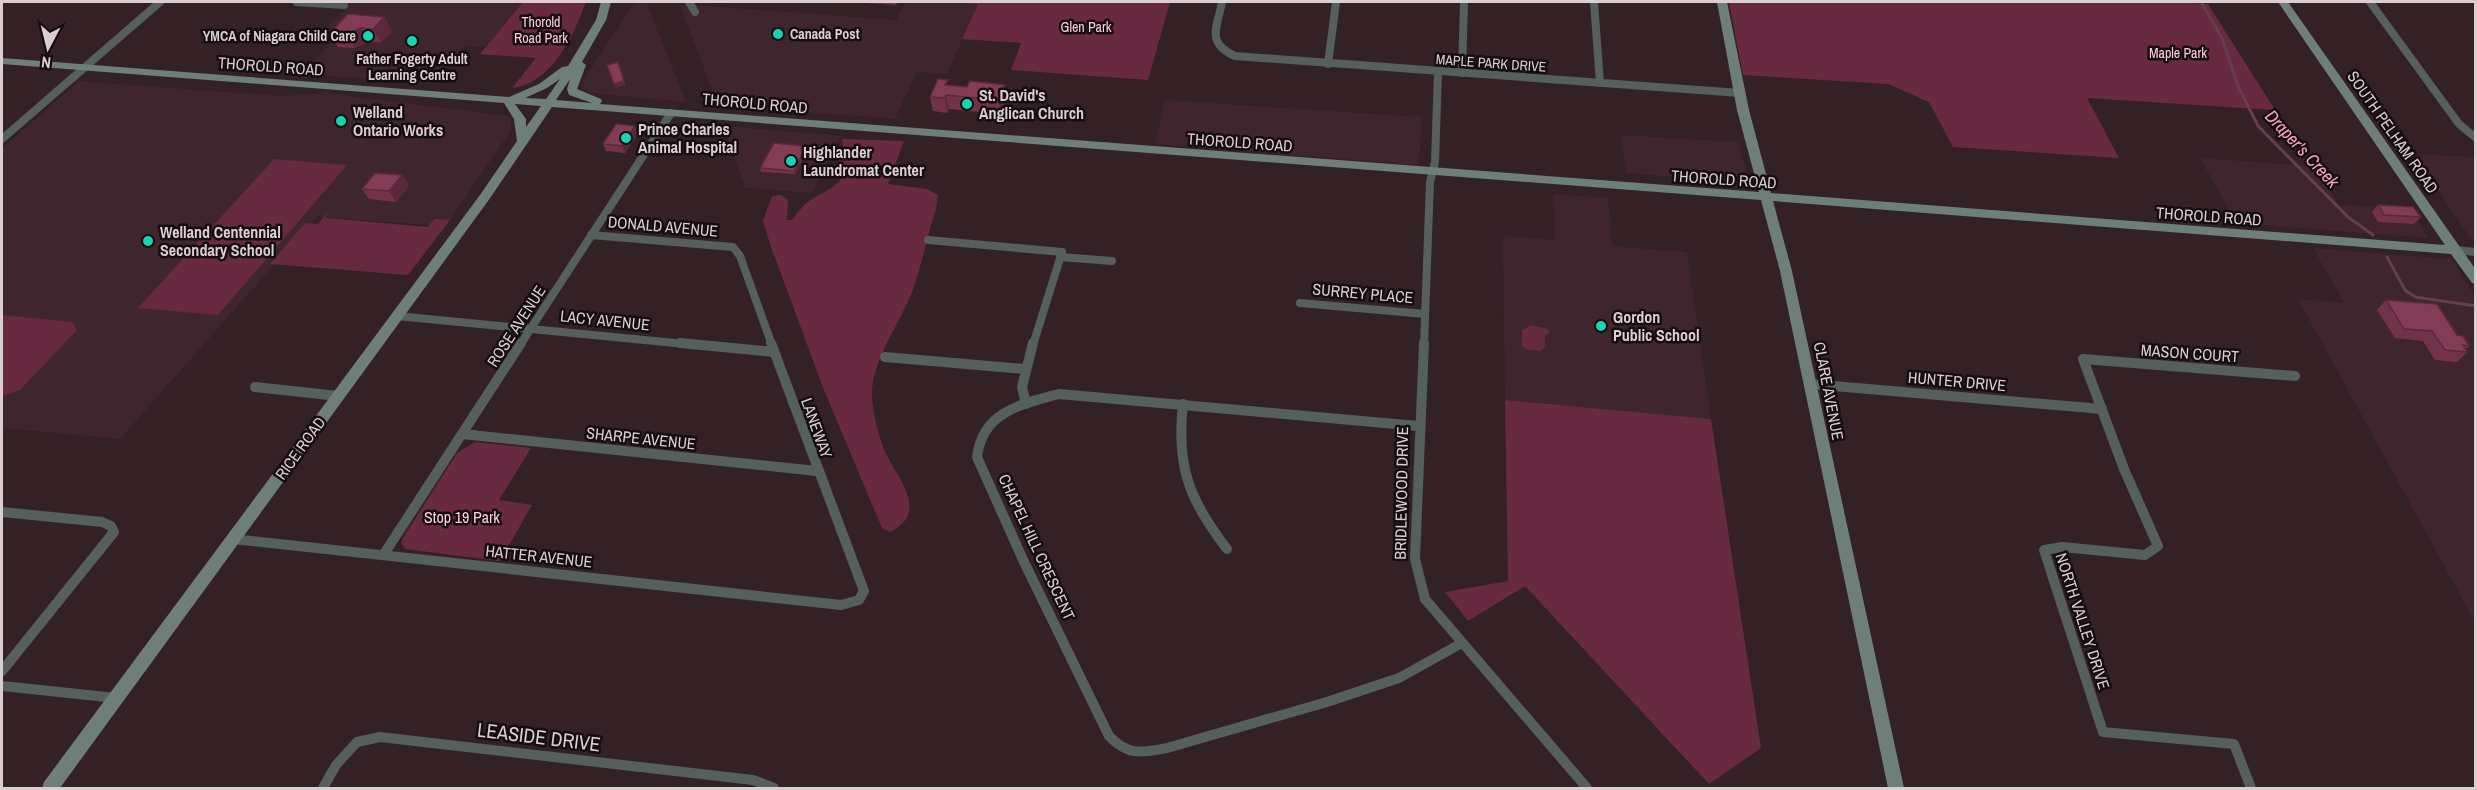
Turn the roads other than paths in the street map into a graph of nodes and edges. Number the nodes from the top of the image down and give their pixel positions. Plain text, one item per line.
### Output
1 (160, 2) edge
2 (297, 2) edge
3 (606, 2) edge
4 (688, 2) edge
5 (1222, 2) edge
6 (1336, 2) edge
7 (1464, 2) edge
8 (1594, 2) edge
9 (1722, 2) edge
10 (2283, 2) edge
11 (2370, 2) edge
12 (344, 5) dead end
13 (695, 12) dead end
14 (584, 51) junction
15 (2, 61) edge
16 (1328, 64) junction
17 (84, 67) junction
18 (1438, 72) junction
19 (1462, 73) junction
20 (1600, 83) junction
21 (1740, 93) junction
22 (502, 101) junction
23 (546, 104) junction
24 (624, 110) junction
25 (671, 113) junction
26 (2475, 138) edge
27 (2, 139) edge
28 (522, 140) junction
29 (1432, 173) junction
30 (1766, 199) junction
31 (591, 235) junction
32 (928, 240) dead end
33 (733, 247) joint
34 (2455, 250) junction
35 (2475, 252) edge
36 (1060, 257) junction
37 (1112, 261) dead end
38 (2475, 280) edge
39 (1300, 303) dead end
40 (1425, 314) junction
41 (397, 316) junction
42 (534, 327) junction
43 (774, 352) junction
44 (885, 357) dead end
45 (2083, 359) joint
46 (1025, 369) junction
47 (2295, 376) dead end
48 (1810, 384) junction
49 (255, 387) dead end
50 (338, 396) junction
51 (1026, 404) junction
52 (1183, 404) junction
53 (2102, 409) junction
54 (1418, 426) junction
55 (462, 434) junction
56 (817, 471) junction
57 (2, 512) edge
58 (232, 539) junction
59 (1227, 549) dead end
60 (384, 554) junction
61 (841, 605) joint
62 (1462, 643) junction
63 (2, 671) edge
64 (2, 686) edge
65 (116, 698) junction
66 (50, 789) edge
67 (323, 789) edge
68 (774, 789) edge
69 (1587, 789) edge
70 (1896, 789) edge
71 (2251, 789) edge

1 - 17 street
2 - 12 street
3 - 14 street
4 - 13 street
5 - 16 street, MAPLE PARK DRIVE
6 - 16 street
7 - 19 street
8 - 20 street
9 - 21 street, CLARE AVENUE
10 - 34 street, SOUTH PELHAM ROAD
11 - 26 street
14 - 22 street
14 - 23 street, RICE ROAD
14 - 24 street
15 - 17 street, THOROLD ROAD
16 - 18 street, MAPLE PARK DRIVE
17 - 22 street, THOROLD ROAD
17 - 27 street
18 - 19 street, MAPLE PARK DRIVE
18 - 29 street, BRIDLEWOOD DRIVE
19 - 20 street, MAPLE PARK DRIVE
20 - 21 street, MAPLE PARK DRIVE
21 - 30 street, CLARE AVENUE
22 - 23 street, THOROLD ROAD
22 - 28 street
23 - 24 street, THOROLD ROAD
23 - 28 street, RICE ROAD
24 - 25 street, THOROLD ROAD
25 - 29 street, THOROLD ROAD
25 - 31 street, ROSE AVENUE
28 - 41 street, RICE ROAD
29 - 30 street, THOROLD ROAD
29 - 40 street, BRIDLEWOOD DRIVE
30 - 34 street, THOROLD ROAD
30 - 48 street, CLARE AVENUE
31 - 33 street, DONALD AVENUE
31 - 42 street, ROSE AVENUE
32 - 36 street
33 - 43 street, LANEWAY
34 - 35 street, THOROLD ROAD
34 - 38 street, SOUTH PELHAM ROAD
36 - 37 street
36 - 46 street
39 - 40 street, SURREY PLACE
40 - 54 street, BRIDLEWOOD DRIVE
41 - 42 street, LACY AVENUE
41 - 50 street, RICE ROAD
42 - 43 street, LACY AVENUE
42 - 55 street, ROSE AVENUE
43 - 56 street, LANEWAY
44 - 46 street
45 - 47 street, MASON COURT
45 - 53 street, NORTH VALLEY DRIVE
46 - 51 street
48 - 53 street, HUNTER DRIVE
48 - 70 street, CLARE AVENUE
49 - 50 street
50 - 58 street, RICE ROAD
51 - 52 street, CHAPEL HILL CRESCENT
51 - 62 street, CHAPEL HILL CRESCENT
52 - 54 street, CHAPEL HILL CRESCENT
52 - 59 street
53 - 71 street, NORTH VALLEY DRIVE
54 - 62 street, BRIDLEWOOD DRIVE
55 - 56 street, SHARPE AVENUE
55 - 60 street, ROSE AVENUE
56 - 61 street, LANEWAY
57 - 63 street
58 - 60 street, HATTER AVENUE
58 - 65 street, RICE ROAD
60 - 61 street, HATTER AVENUE
62 - 69 street, BRIDLEWOOD DRIVE
64 - 65 street
65 - 66 street, RICE ROAD
67 - 68 street, LEASIDE DRIVE

